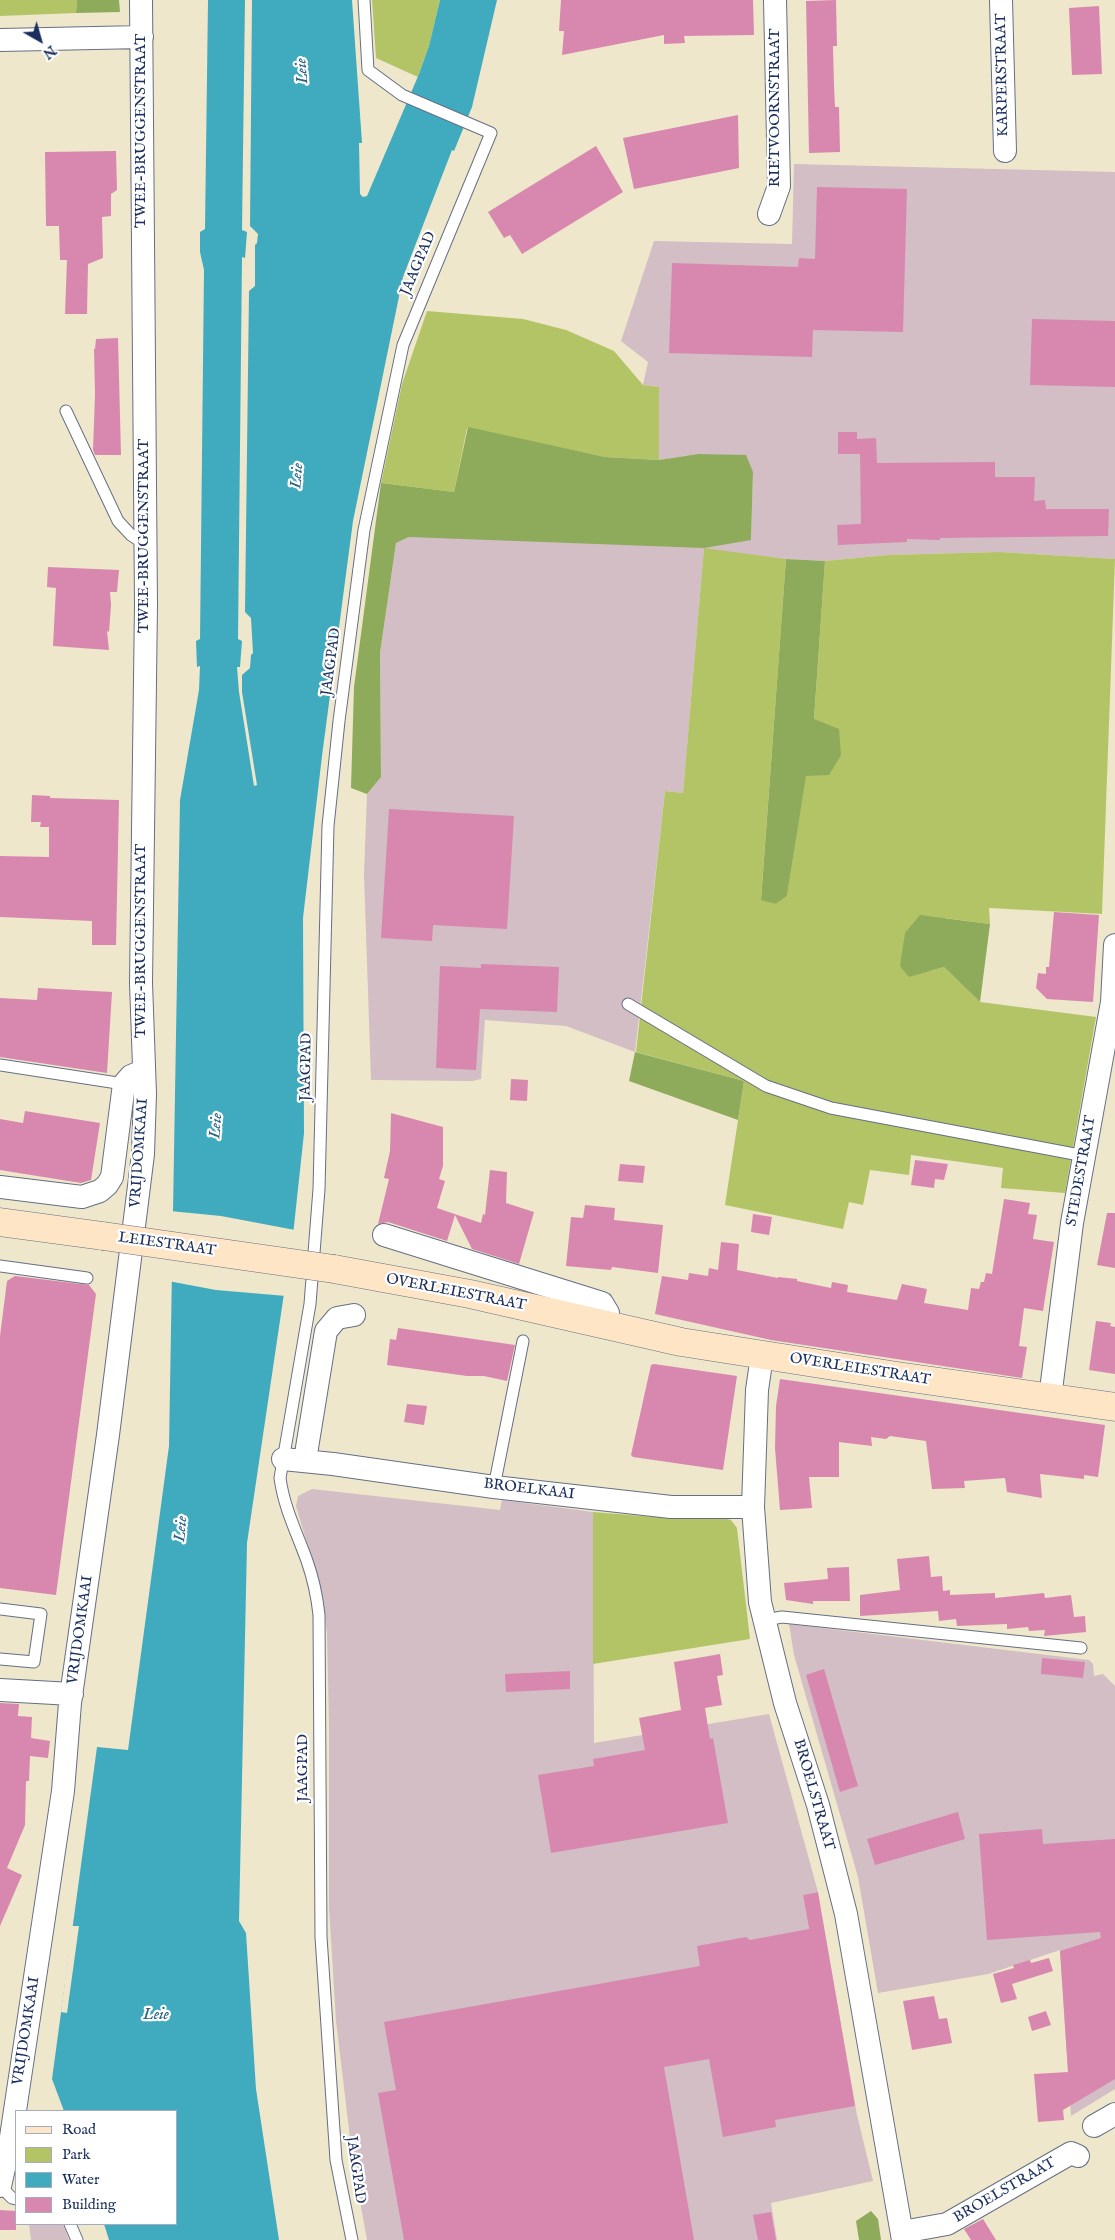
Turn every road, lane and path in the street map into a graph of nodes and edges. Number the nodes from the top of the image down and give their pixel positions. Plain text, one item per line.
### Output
1 (141, 0) edge
2 (364, 0) edge
3 (775, 0) edge
4 (1001, 0) edge
5 (142, 37) junction
6 (0, 40) edge
7 (1005, 151) dead end
8 (769, 214) dead end
9 (66, 411) dead end
10 (145, 544) junction
11 (1115, 945) edge
12 (628, 1004) dead end
13 (0, 1065) edge
14 (143, 1072) junction
15 (124, 1084) junction
16 (1084, 1156) junction
17 (0, 1187) edge
18 (0, 1222) edge
19 (384, 1235) dead end
20 (0, 1266) edge
21 (334, 1269) joint
22 (87, 1278) dead end
23 (354, 1315) dead end
24 (606, 1325) junction
25 (523, 1341) dead end
26 (762, 1356) junction
27 (1050, 1398) junction
28 (1115, 1408) edge
29 (294, 1460) junction
30 (494, 1487) junction
31 (753, 1507) junction
32 (0, 1609) edge
33 (764, 1620) junction
34 (1082, 1648) dead end
35 (0, 1659) edge
36 (0, 1690) edge
37 (72, 1694) junction
38 (15, 2110) edge
39 (15, 2110) edge
40 (1115, 2114) edge
41 (1094, 2126) dead end
42 (1078, 2156) dead end
43 (0, 2186) edge
44 (15, 2199) edge
45 (70, 2225) edge
46 (903, 2236) edge
47 (76, 2240) edge
48 (352, 2240) edge

1 - 5 street, TWEE-BRUGGENSTRAAT
2 - 29 lane, JAAGPAD
3 - 8 street, RIETVOORNSTRAAT
4 - 7 street, KARPERSTRAAT
5 - 6 street
5 - 10 street, TWEE-BRUGGENSTRAAT
9 - 10 lane
10 - 14 street, TWEE-BRUGGENSTRAAT
11 - 16 street, STEDESTRAAT
12 - 16 lane
13 - 15 lane
14 - 15 street
14 - 37 street, VRIJDOMKAAI
15 - 17 street
16 - 27 street, STEDESTRAAT
18 - 21 main road, LEIESTRAAT, bridge
19 - 24 street, OVERLEIESTRAAT
20 - 22 lane
21 - 24 main road, OVERLEIESTRAAT
23 - 29 street
24 - 26 main road, OVERLEIESTRAAT
25 - 30 lane
26 - 27 main road, OVERLEIESTRAAT
26 - 31 street, BROELSTRAAT
27 - 28 main road, OVERLEIESTRAAT
29 - 30 street, BROELKAAI
29 - 48 lane, JAAGPAD
30 - 31 street, BROELKAAI
31 - 33 street, BROELSTRAAT
32 - 35 lane
33 - 34 lane
33 - 46 street, BROELSTRAAT
36 - 37 street
37 - 39 street, VRIJDOMKAAI
38 - 43 street, VRIJDOMKAAI
40 - 41 street
42 - 46 street, BROELSTRAAT
43 - 44 lane
45 - 47 lane

